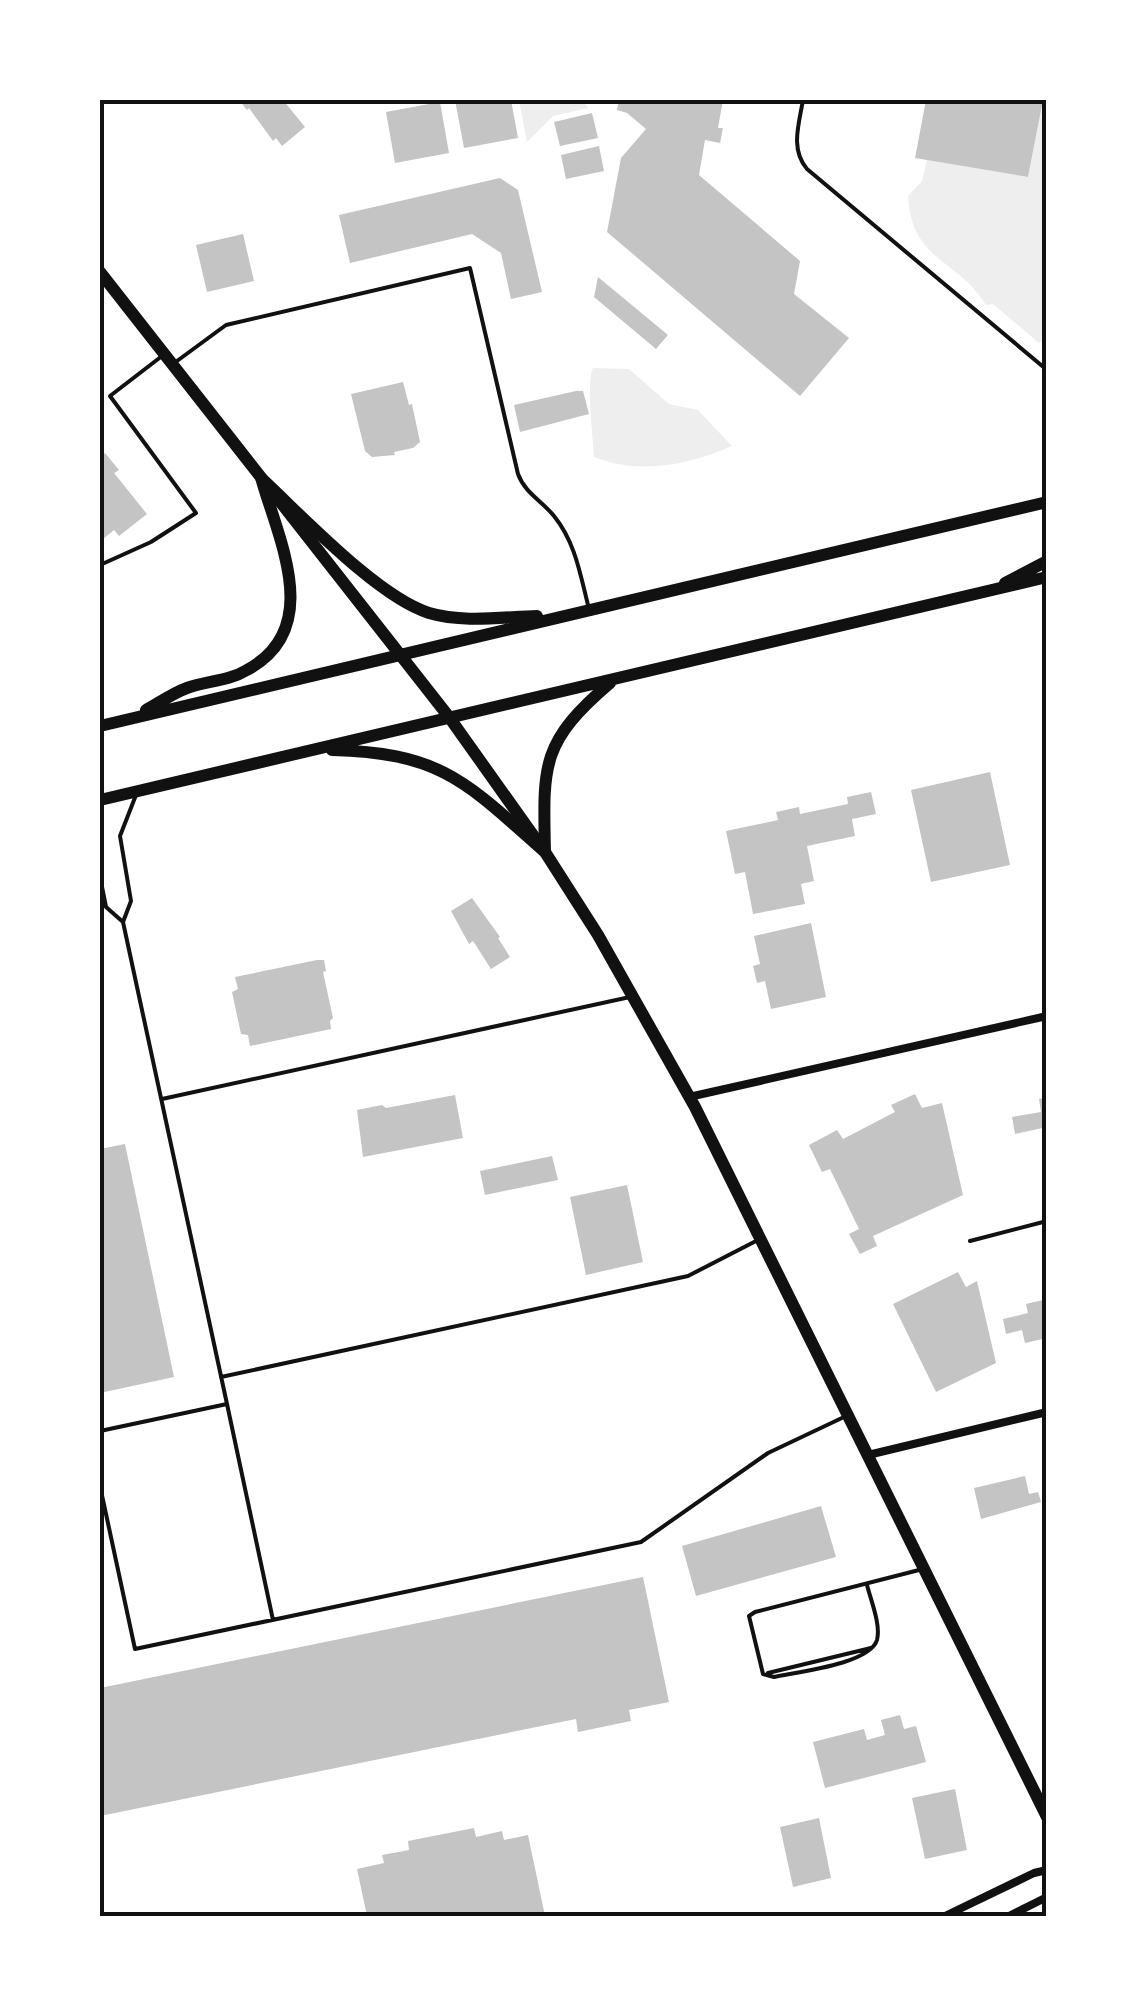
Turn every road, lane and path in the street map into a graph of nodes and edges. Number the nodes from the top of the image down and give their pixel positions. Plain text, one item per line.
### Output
1 (803, 100) edge
2 (100, 273) edge
3 (168, 360) junction
4 (1047, 370) edge
5 (261, 478) junction
6 (1047, 502) edge
7 (1047, 561) edge
8 (100, 565) edge
9 (1047, 577) edge
10 (990, 591) junction
11 (589, 610) junction
12 (564, 615) junction
13 (399, 655) junction
14 (614, 680) junction
15 (448, 718) junction
16 (127, 720) junction
17 (100, 726) edge
18 (314, 750) junction
19 (137, 791) junction
20 (100, 800) edge
21 (545, 852) junction
22 (100, 877) edge
23 (123, 922) junction
24 (635, 996) junction
25 (1047, 1016) edge
26 (689, 1097) junction
27 (162, 1098) junction
28 (1047, 1222) edge
29 (760, 1238) junction
30 (970, 1241) dead end
31 (222, 1377) junction
32 (227, 1404) junction
33 (1047, 1412) edge
34 (848, 1415) junction
35 (100, 1431) edge
36 (868, 1456) junction
37 (100, 1486) edge
38 (924, 1568) junction
39 (867, 1585) junction
40 (273, 1620) junction
41 (1047, 1816) edge
42 (1047, 1870) edge
43 (1047, 1897) edge
44 (945, 1916) edge
45 (1010, 1916) edge

1 - 4 lane
2 - 3 main road
3 - 5 main road
3 - 8 lane
3 - 11 lane
5 - 12 main road
5 - 13 main road
5 - 16 main road
6 - 11 main road
7 - 10 main road
9 - 10 main road
10 - 14 main road
11 - 12 main road
12 - 13 main road
13 - 15 main road
13 - 16 main road
14 - 15 main road
14 - 21 main road
15 - 18 main road
15 - 21 main road
16 - 17 main road
18 - 19 main road
18 - 21 main road
19 - 20 main road
19 - 23 lane
21 - 24 main road
22 - 23 lane
23 - 27 lane
24 - 26 main road
24 - 27 lane
25 - 26 street
26 - 29 main road
27 - 31 lane
28 - 30 lane
29 - 31 lane
29 - 34 main road
31 - 32 lane
32 - 35 lane
32 - 40 lane
33 - 36 street
34 - 36 main road
34 - 40 lane
36 - 38 main road
37 - 40 lane
38 - 39 lane
38 - 41 main road
39 - 39 lane
42 - 44 street
43 - 45 street

